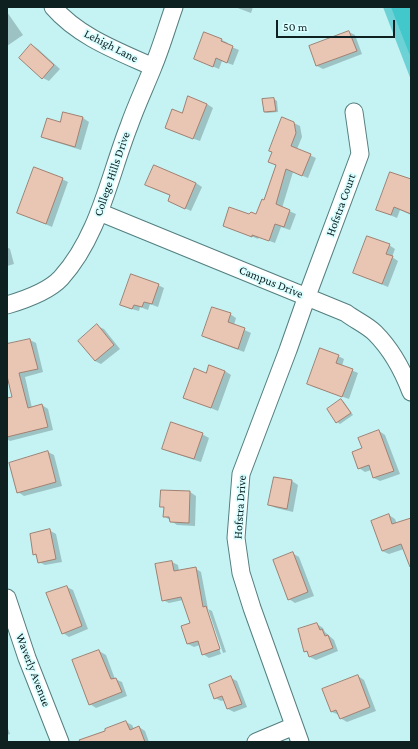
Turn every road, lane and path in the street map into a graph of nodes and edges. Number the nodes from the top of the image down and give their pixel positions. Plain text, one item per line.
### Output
1 (53, 7) edge
2 (174, 7) edge
3 (153, 67) junction
4 (354, 112) dead end
5 (99, 212) junction
6 (307, 296) junction
7 (7, 305) edge
8 (411, 392) edge
9 (7, 598) edge
10 (294, 726) junction
11 (60, 742) edge
12 (256, 742) edge
13 (300, 742) edge

1 - 3 street, Lehigh Lane
2 - 3 street, College Hills Drive
3 - 5 street, College Hills Drive
4 - 6 street, Hofstra Court
5 - 6 street, Campus Drive
5 - 7 street, College Hills Drive
6 - 8 street, Campus Drive
6 - 10 street, Hofstra Drive
9 - 11 street, Waverly Avenue
10 - 12 street
10 - 13 street, Hofstra Drive

